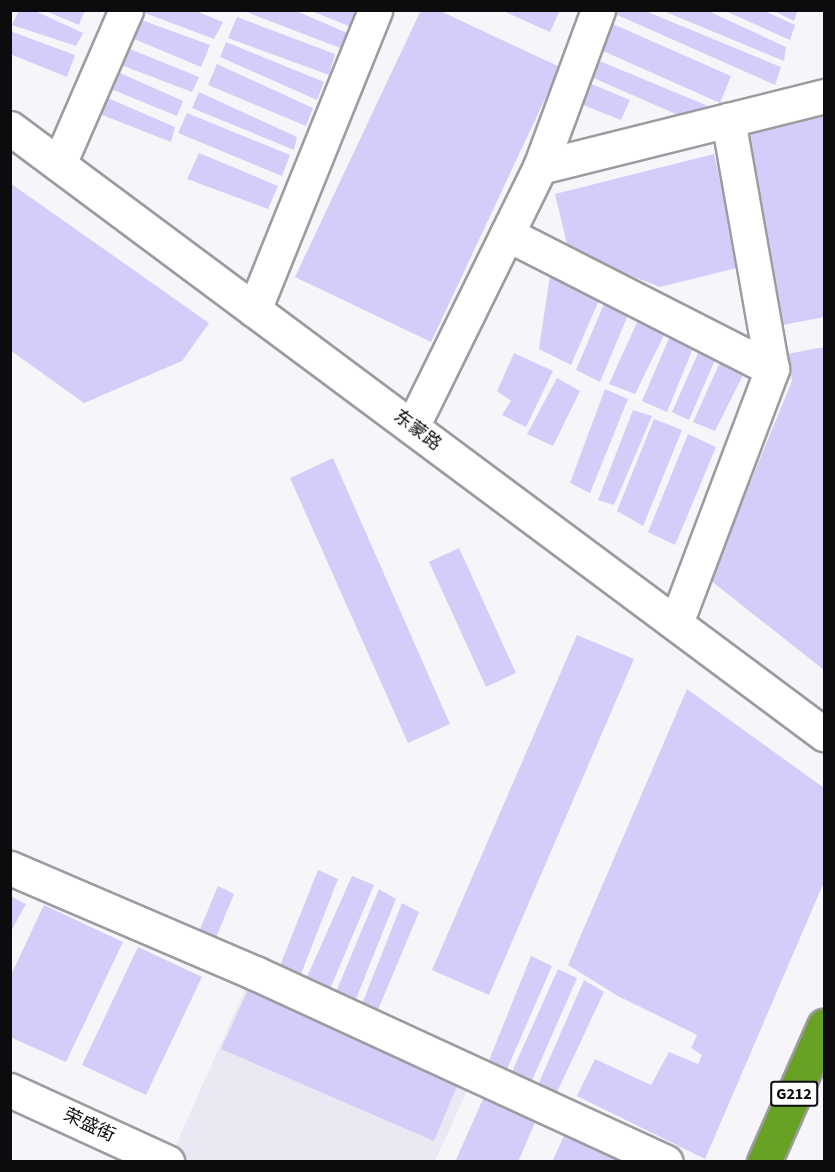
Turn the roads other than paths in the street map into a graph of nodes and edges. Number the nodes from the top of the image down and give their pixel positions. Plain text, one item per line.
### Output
1 (126, 10) edge
2 (375, 10) edge
3 (598, 10) edge
4 (825, 96) edge
5 (728, 120) junction
6 (10, 128) edge
7 (59, 164) junction
8 (540, 167) junction
9 (507, 234) junction
10 (254, 310) junction
11 (772, 369) junction
12 (412, 427) junction
13 (676, 622) junction
14 (825, 734) edge
15 (10, 868) edge
16 (825, 1026) edge
17 (10, 1090) edge
18 (167, 1161) edge
19 (666, 1161) edge
20 (764, 1161) edge

1 - 7 street
2 - 10 street
3 - 8 street
4 - 5 street
5 - 8 street
5 - 11 street
6 - 7 street, 东蒙路
7 - 10 street, 东蒙路
8 - 9 street
9 - 11 street
9 - 12 street
10 - 12 street, 东蒙路
11 - 13 street
12 - 13 street, 东蒙路
13 - 14 street, 东蒙路
15 - 19 street
16 - 20 highway, G212
17 - 18 street, 荣盛街

